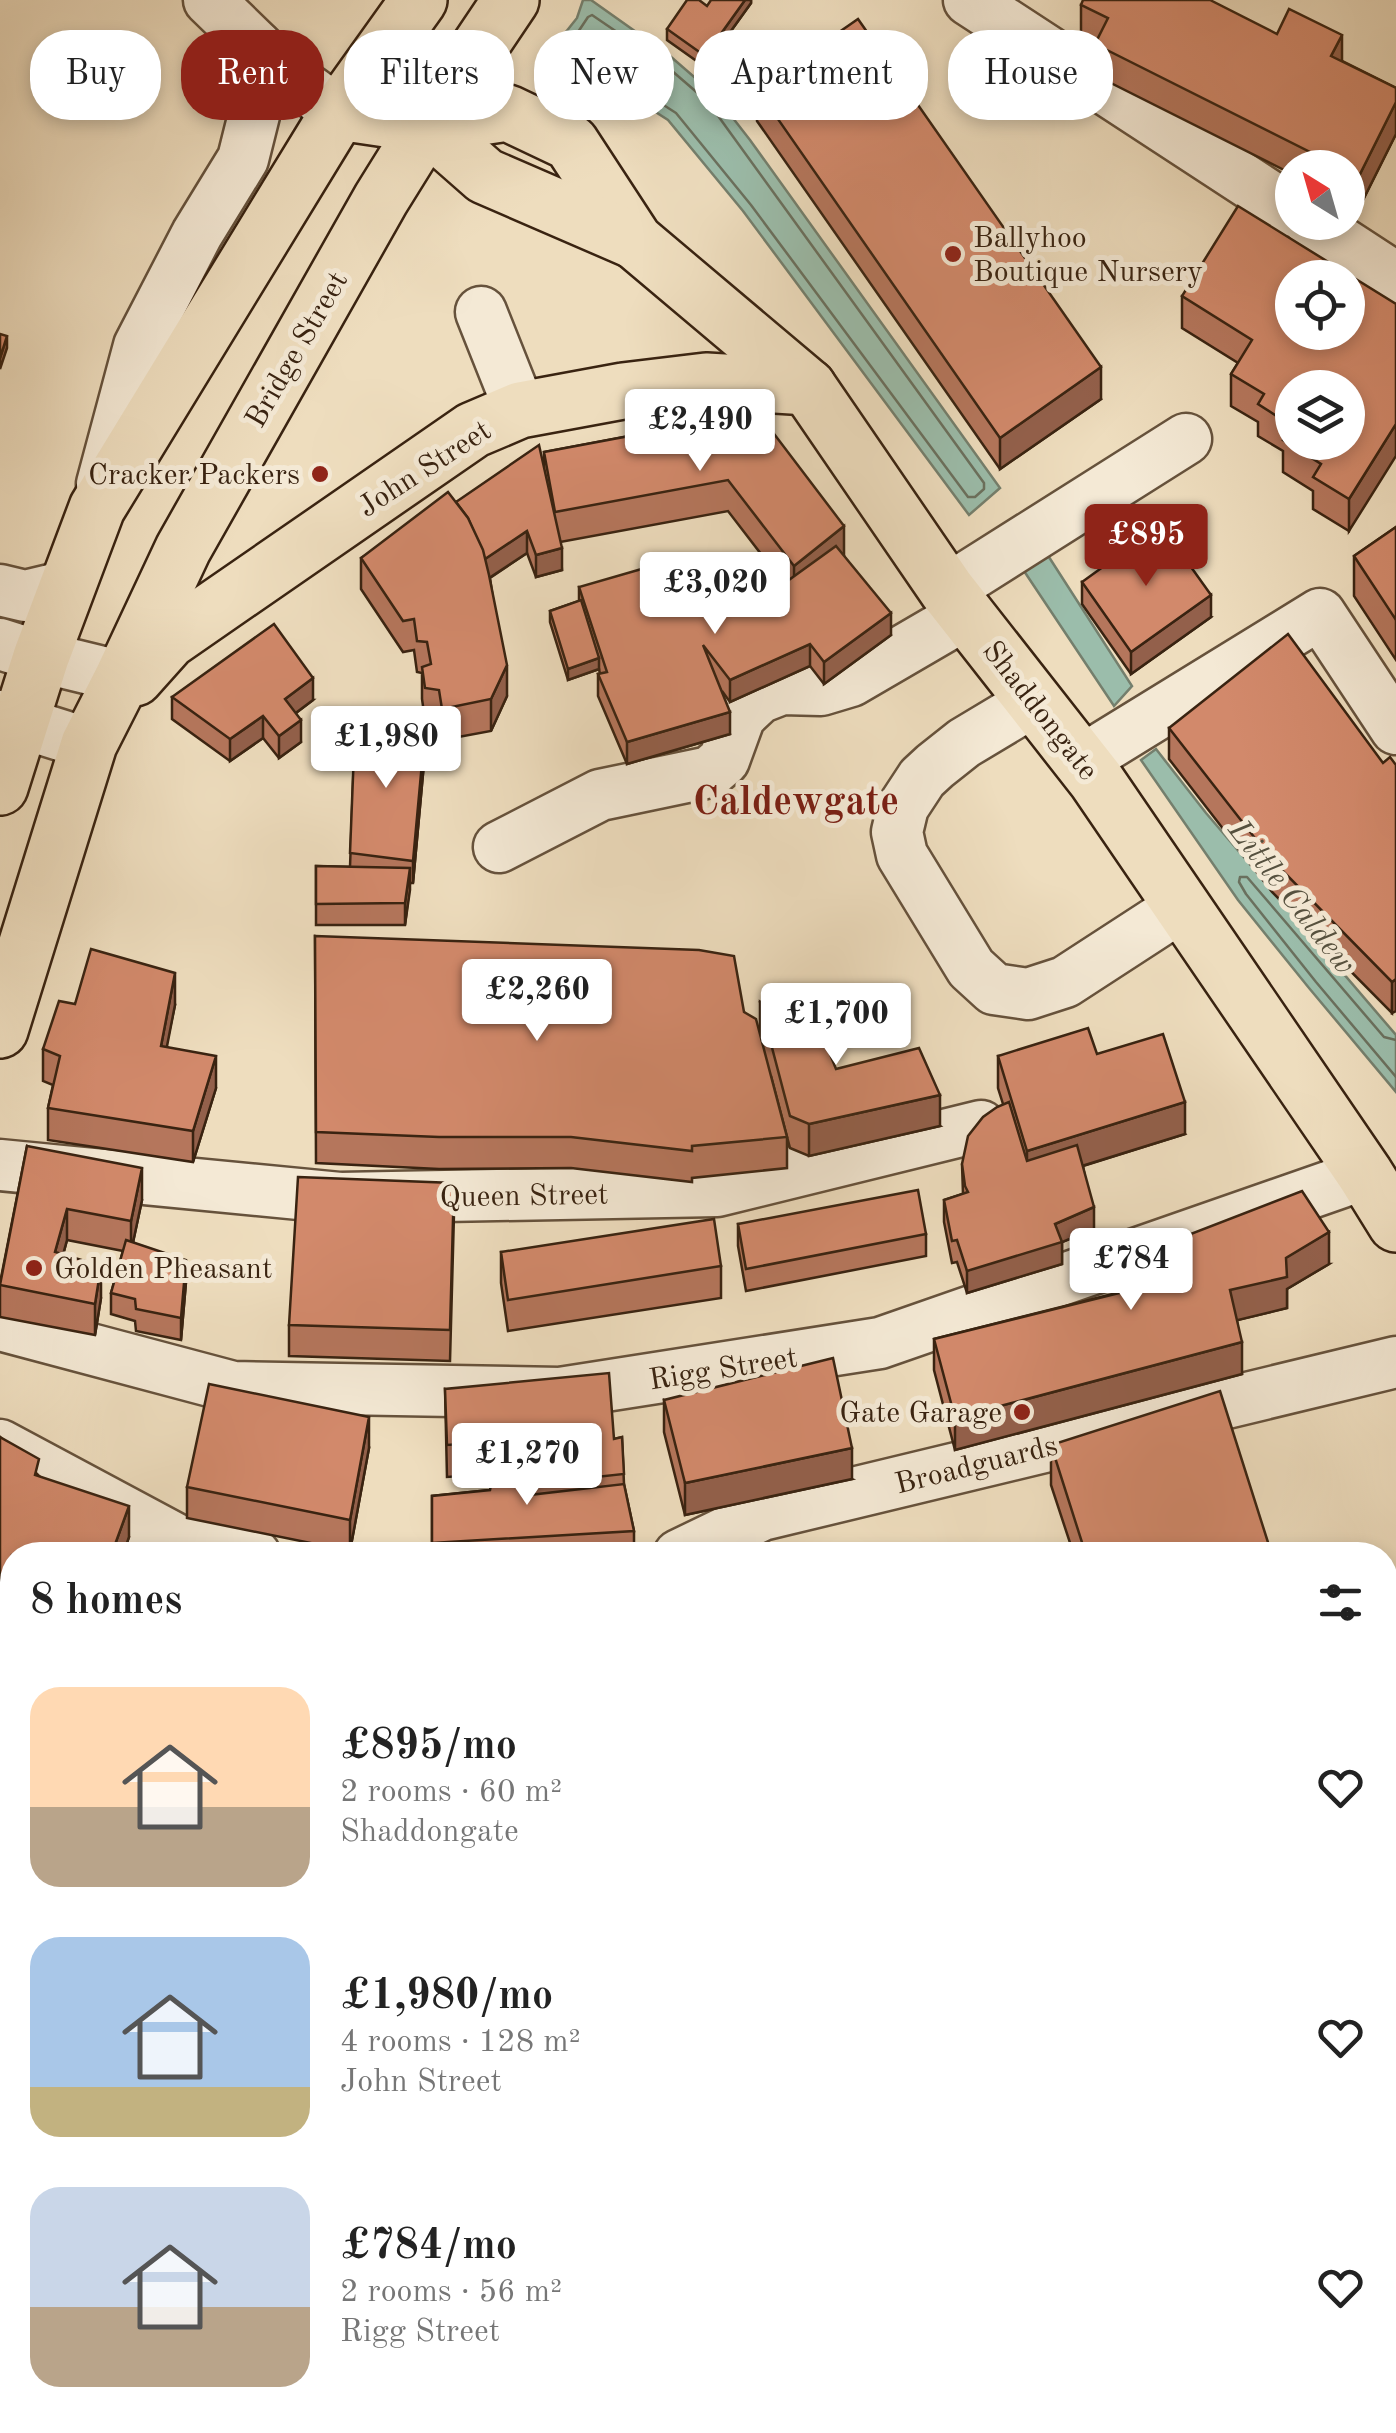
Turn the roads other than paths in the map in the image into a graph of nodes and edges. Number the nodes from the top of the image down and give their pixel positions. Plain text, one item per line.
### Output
1 (208, 0) edge
2 (419, 0) edge
3 (511, 0) edge
4 (969, 0) edge
5 (239, 30) edge
6 (324, 101) edge
7 (339, 112) junction
8 (253, 120) edge
9 (427, 125) junction
10 (1275, 200) edge
11 (1338, 240) edge
12 (1396, 278) edge
13 (481, 312) dead end
14 (808, 387) junction
15 (520, 410) junction
16 (1186, 440) dead end
17 (97, 508) junction
18 (67, 586) junction
19 (0, 590) edge
20 (957, 602) junction
21 (20, 650) edge
22 (1034, 701) junction
23 (106, 711) junction
24 (11, 719) edge
25 (1396, 728) edge
26 (1082, 761) junction
27 (0, 787) edge
28 (499, 847) dead end
29 (1182, 906) junction
30 (0, 1030) edge
31 (981, 1126) edge
32 (0, 1165) edge
33 (1365, 1174) junction
34 (1396, 1224) edge
35 (0, 1325) edge
36 (1396, 1362) edge
37 (0, 1445) edge
38 (183, 1542) edge
39 (706, 1542) edge

1 - 5 street
2 - 7 main road
3 - 9 main road, Bridge Street
4 - 10 street
6 - 7 street
7 - 9 main road, Shaddongate
7 - 17 main road
8 - 17 street
9 - 14 main road, Shaddongate
9 - 23 main road, Bridge Street
11 - 12 street
13 - 15 street
14 - 15 main road, John Street
14 - 20 main road, Shaddongate
15 - 23 main road, John Street
16 - 20 street
17 - 18 main road
18 - 19 street
18 - 21 main road
20 - 22 main road, Shaddongate
20 - 28 street
21 - 23 street
21 - 24 main road
22 - 26 main road, Shaddongate
22 - 29 street
23 - 24 street
23 - 30 main road, Bridge Street
24 - 27 main road
25 - 26 street
26 - 29 main road, Shaddongate
29 - 33 main road, Shaddongate
31 - 32 street, Queen Street
33 - 34 main road, Shaddongate
33 - 35 street, Rigg Street
36 - 39 street, Broadguards
37 - 38 street

